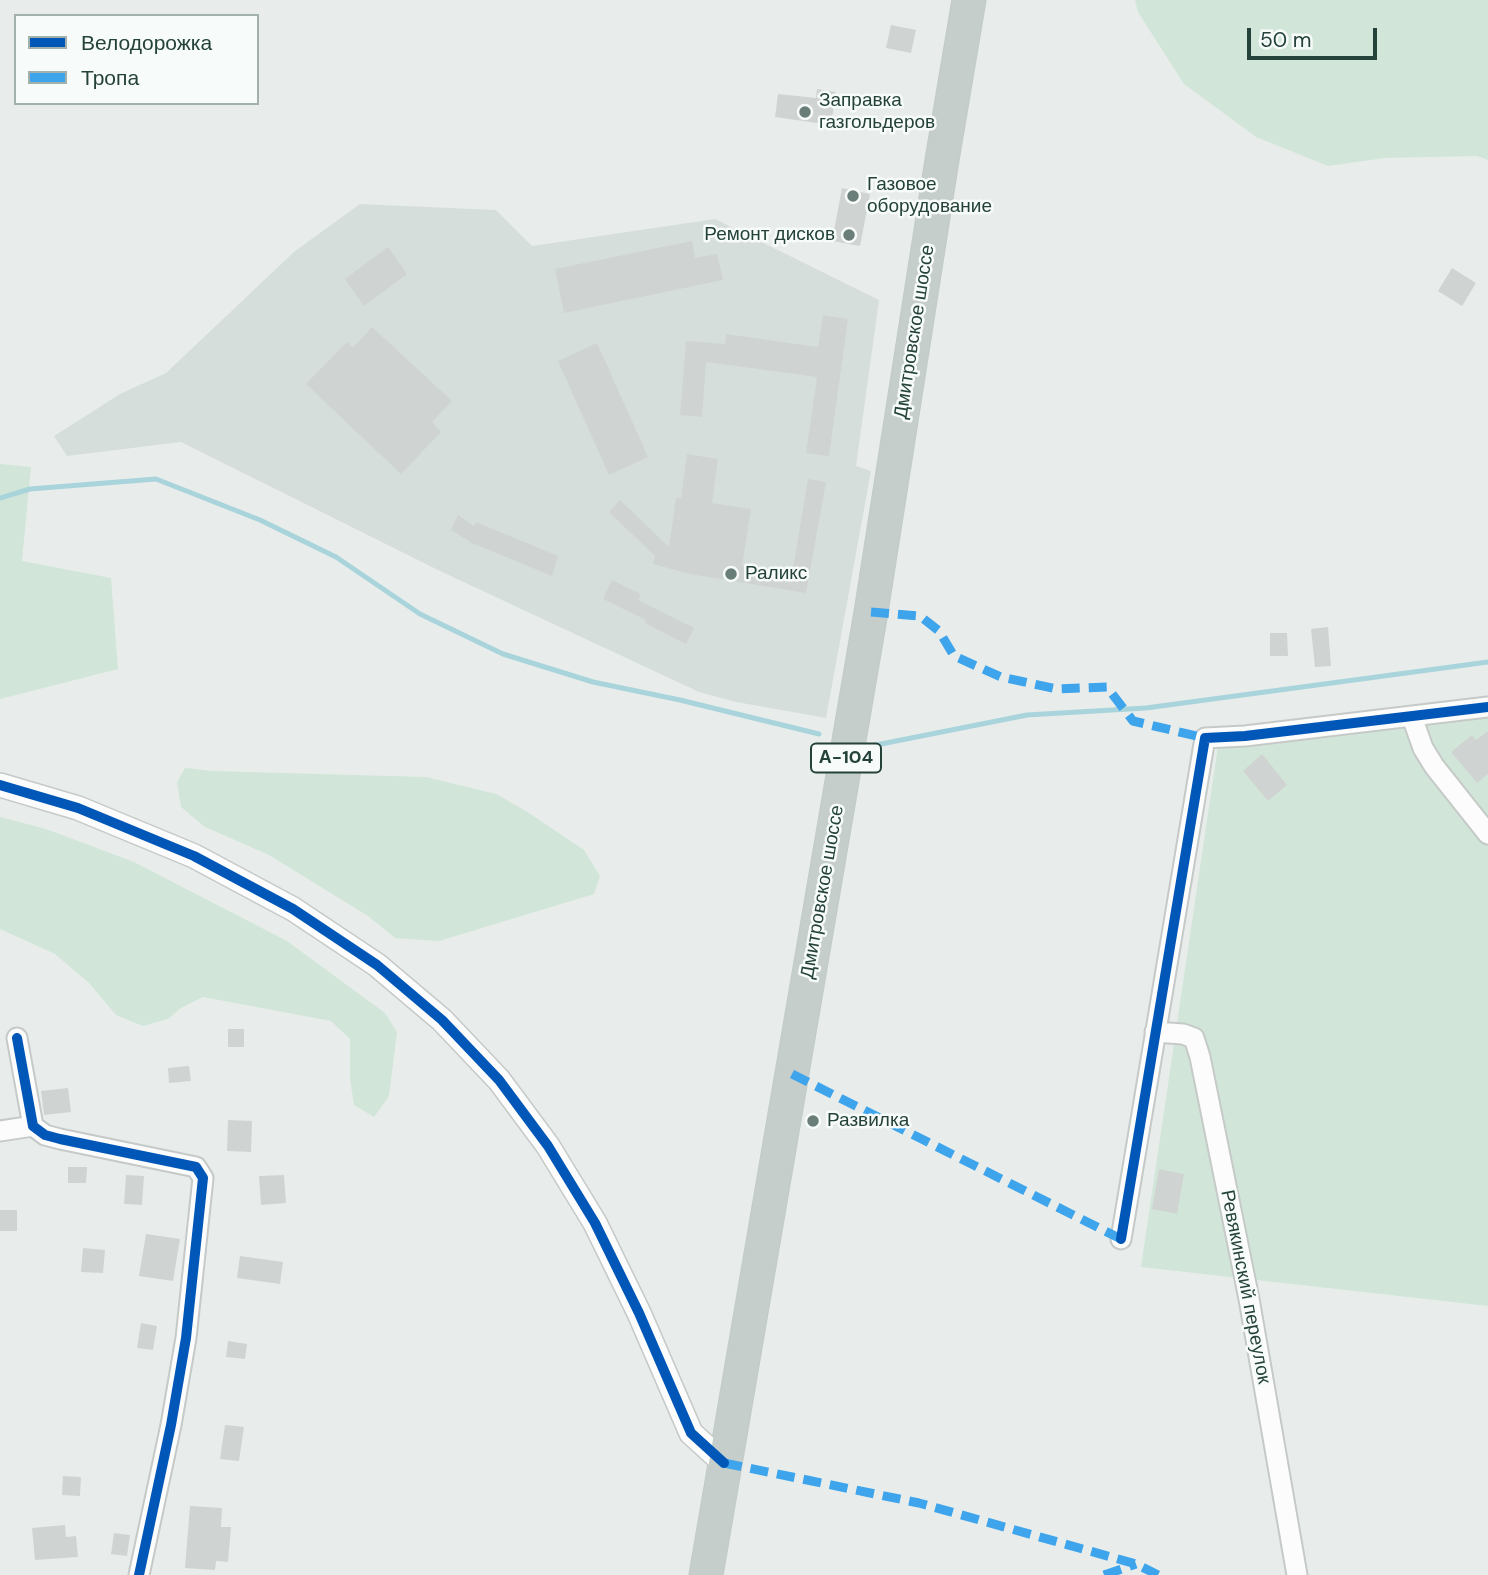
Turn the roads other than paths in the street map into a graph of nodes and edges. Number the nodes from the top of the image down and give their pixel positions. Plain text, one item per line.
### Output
1 (969, 0) edge
2 (1488, 707) edge
3 (1412, 717) junction
4 (0, 785) edge
5 (1488, 834) edge
6 (1155, 1032) junction
7 (17, 1038) dead end
8 (33, 1126) junction
9 (0, 1130) edge
10 (1121, 1239) dead end
11 (724, 1463) junction
12 (139, 1575) edge
13 (706, 1575) edge
14 (1297, 1575) edge

1 - 11 highway, Дмитровское шоссе / А-104
2 - 3 street
3 - 5 street
3 - 6 street
4 - 11 street
6 - 10 street
6 - 14 street, Ревякинский переулок
7 - 8 street
8 - 9 street
8 - 12 street
11 - 13 highway, Дмитровское шоссе / А-104

